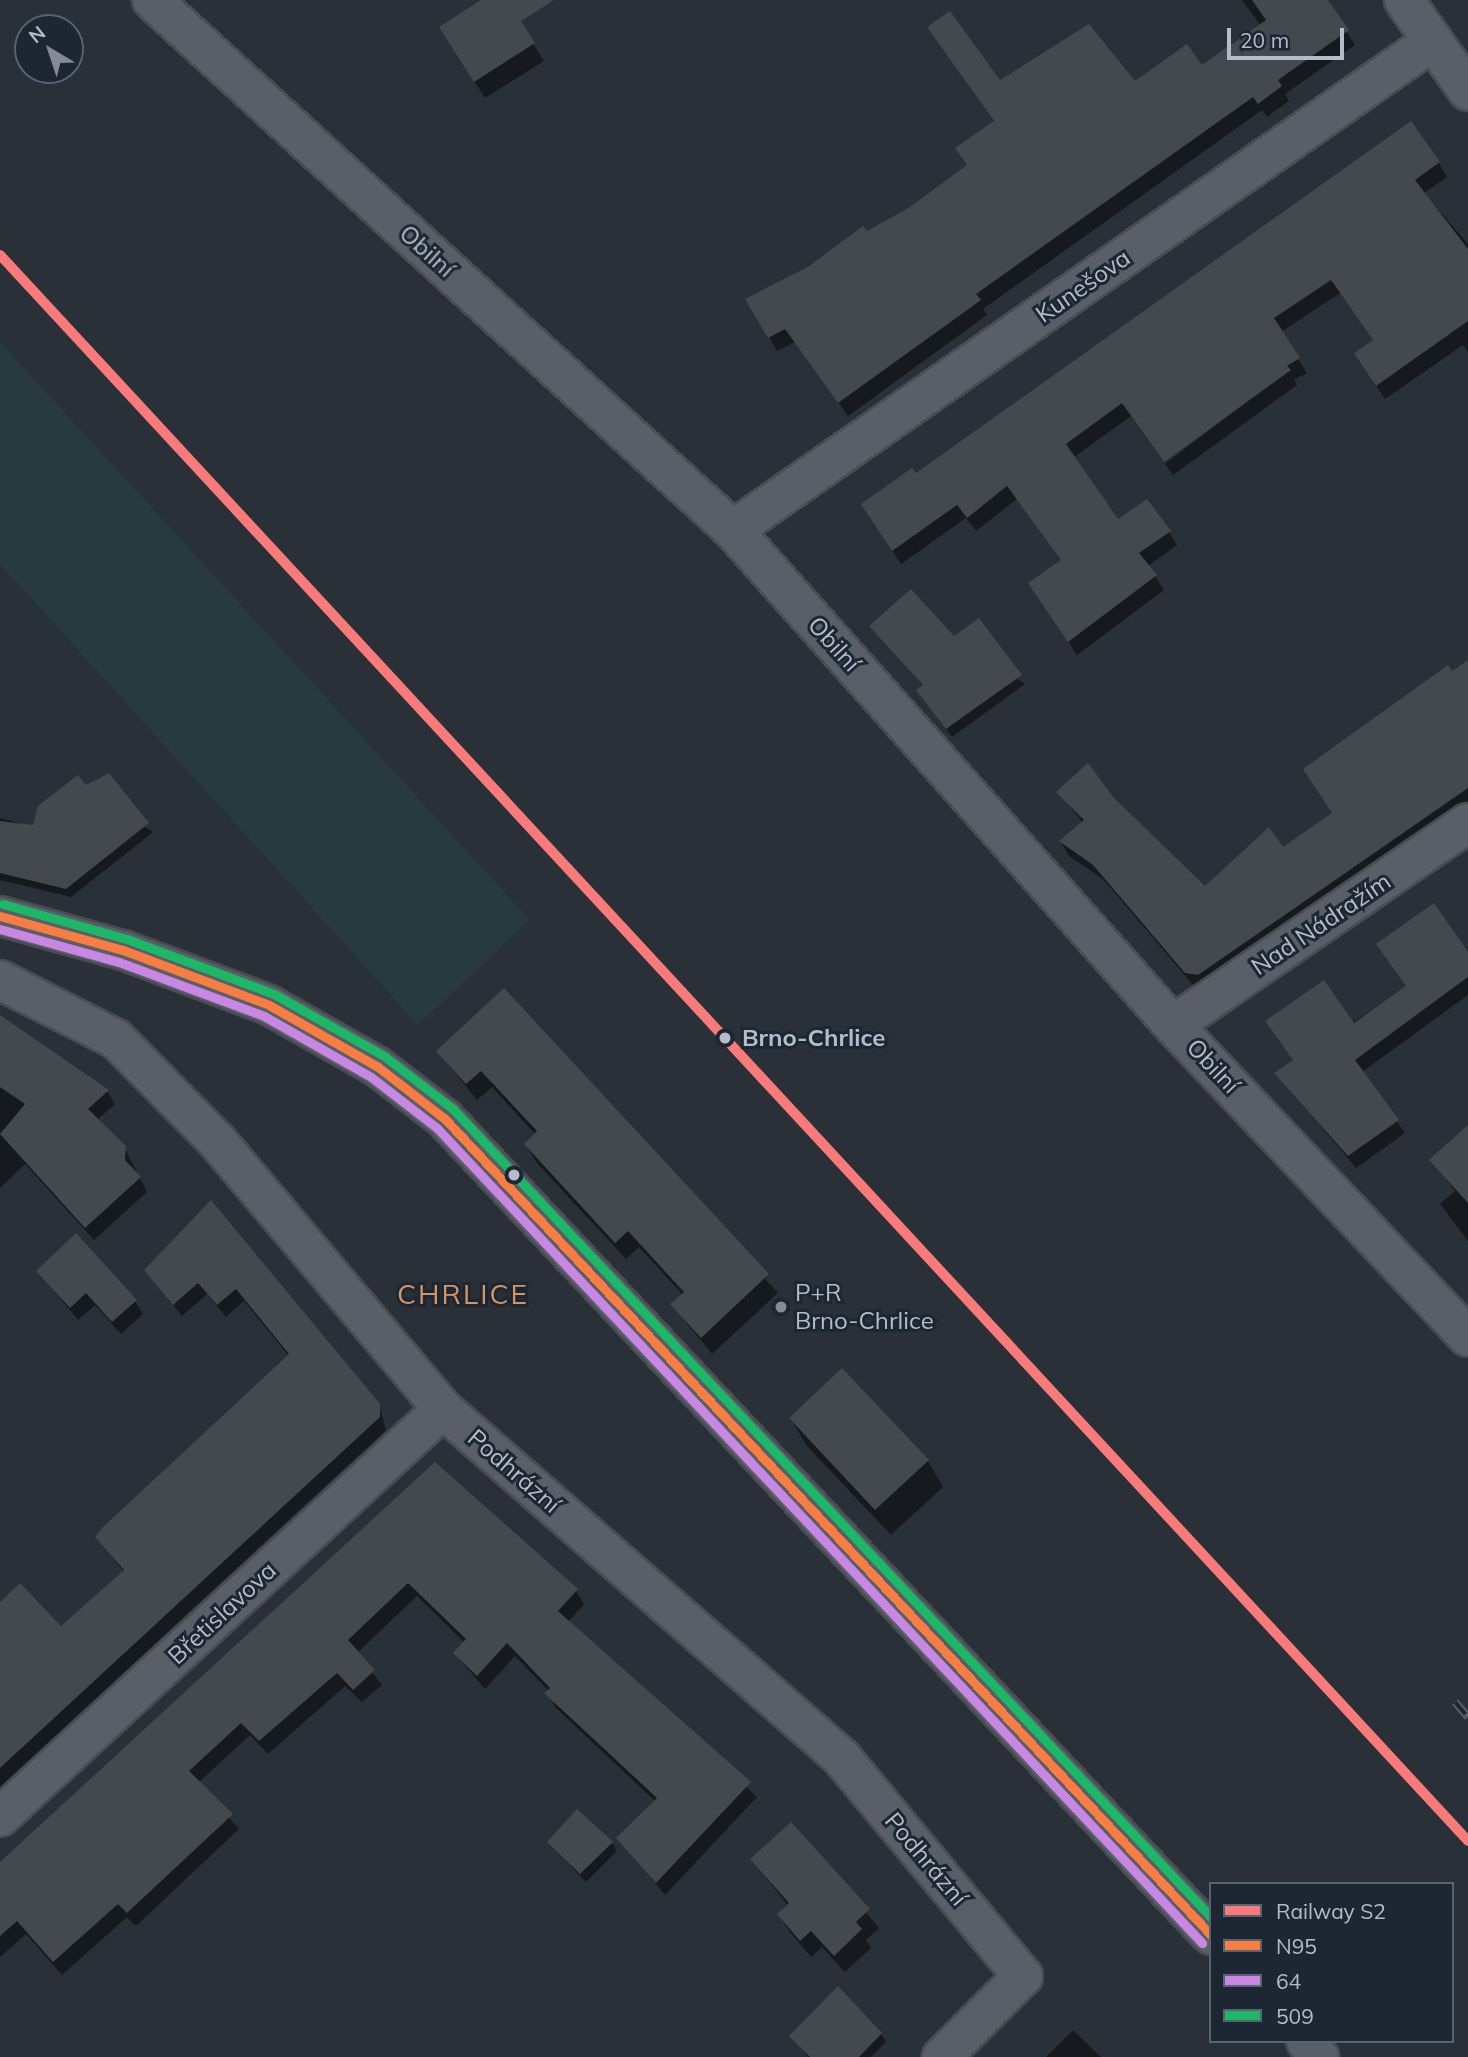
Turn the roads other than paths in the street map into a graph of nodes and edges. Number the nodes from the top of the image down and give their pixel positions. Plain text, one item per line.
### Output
1 (152, 0) edge
2 (1404, 0) edge
3 (1433, 41) junction
4 (1468, 91) edge
5 (733, 530) junction
6 (1468, 823) edge
7 (0, 916) edge
8 (0, 980) edge
9 (1173, 1025) junction
10 (1468, 1337) edge
11 (443, 1409) junction
12 (0, 1817) edge
13 (1209, 1933) edge
14 (1308, 2043) edge
15 (942, 2057) edge
16 (1319, 2057) edge

1 - 5 street, Obilní
2 - 3 street
3 - 4 street
3 - 5 street, Kunešova
5 - 9 street, Obilní
6 - 9 street, Nad Nádražím
7 - 13 street
8 - 11 street, Podhrázní
9 - 10 street, Obilní
11 - 12 street, Břetislavova
11 - 15 street, Podhrázní
14 - 16 street

